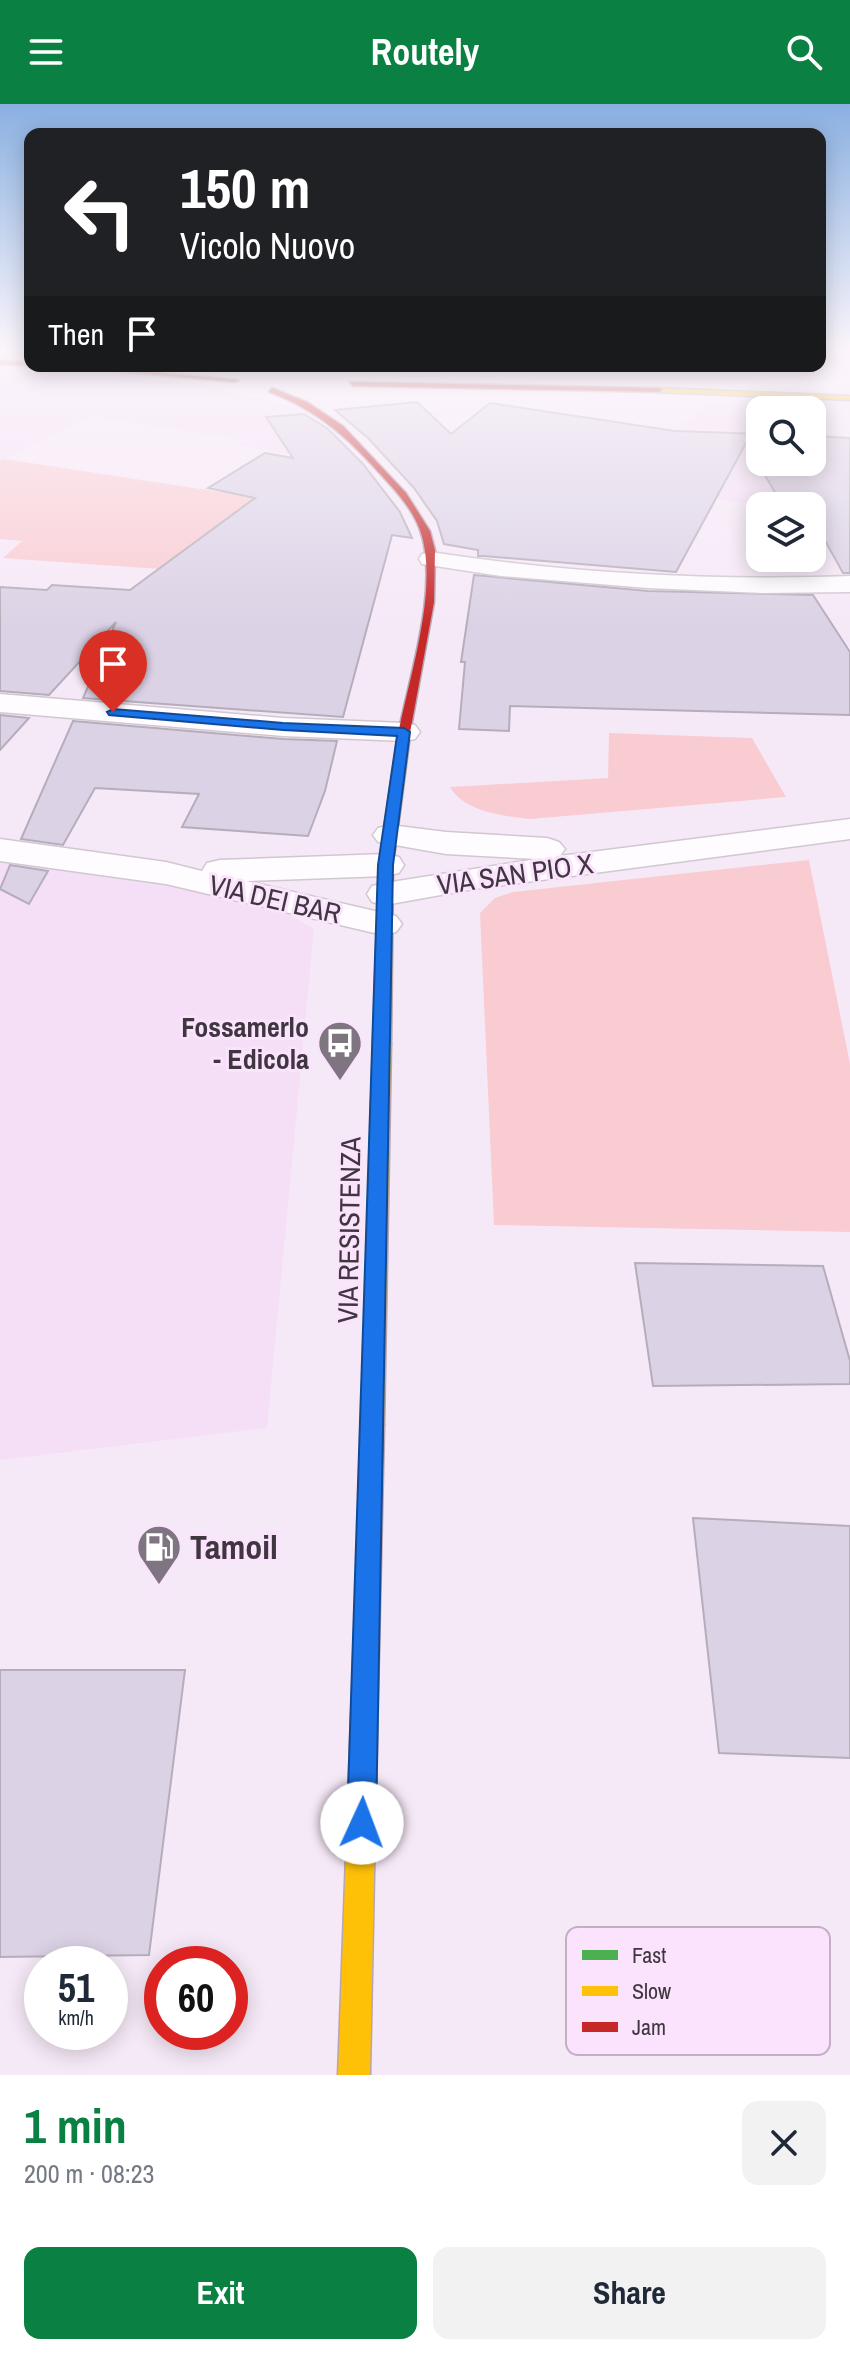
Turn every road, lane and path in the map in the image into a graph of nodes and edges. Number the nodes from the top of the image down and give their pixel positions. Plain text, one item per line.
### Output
1 (356, 442) edge
2 (431, 559) junction
3 (850, 584) edge
4 (0, 703) edge
5 (404, 732) junction
6 (850, 829) edge
7 (0, 850) edge
8 (645, 856) junction
9 (166, 873) junction
10 (386, 880) junction
11 (354, 2075) edge

1 - 2 main road, VIA RESISTENZA
2 - 3 street
2 - 5 main road, VIA RESISTENZA
4 - 5 street
5 - 10 main road, VIA RESISTENZA
6 - 8 street, VIA SAN PIO X
7 - 9 street, VIA DEI BAR
8 - 10 street, VIA SAN PIO X
8 - 10 street, VIA SAN PIO X
9 - 10 street, VIA DEI BAR
9 - 10 street, VIA DEI BAR
10 - 11 main road, VIA RESISTENZA

